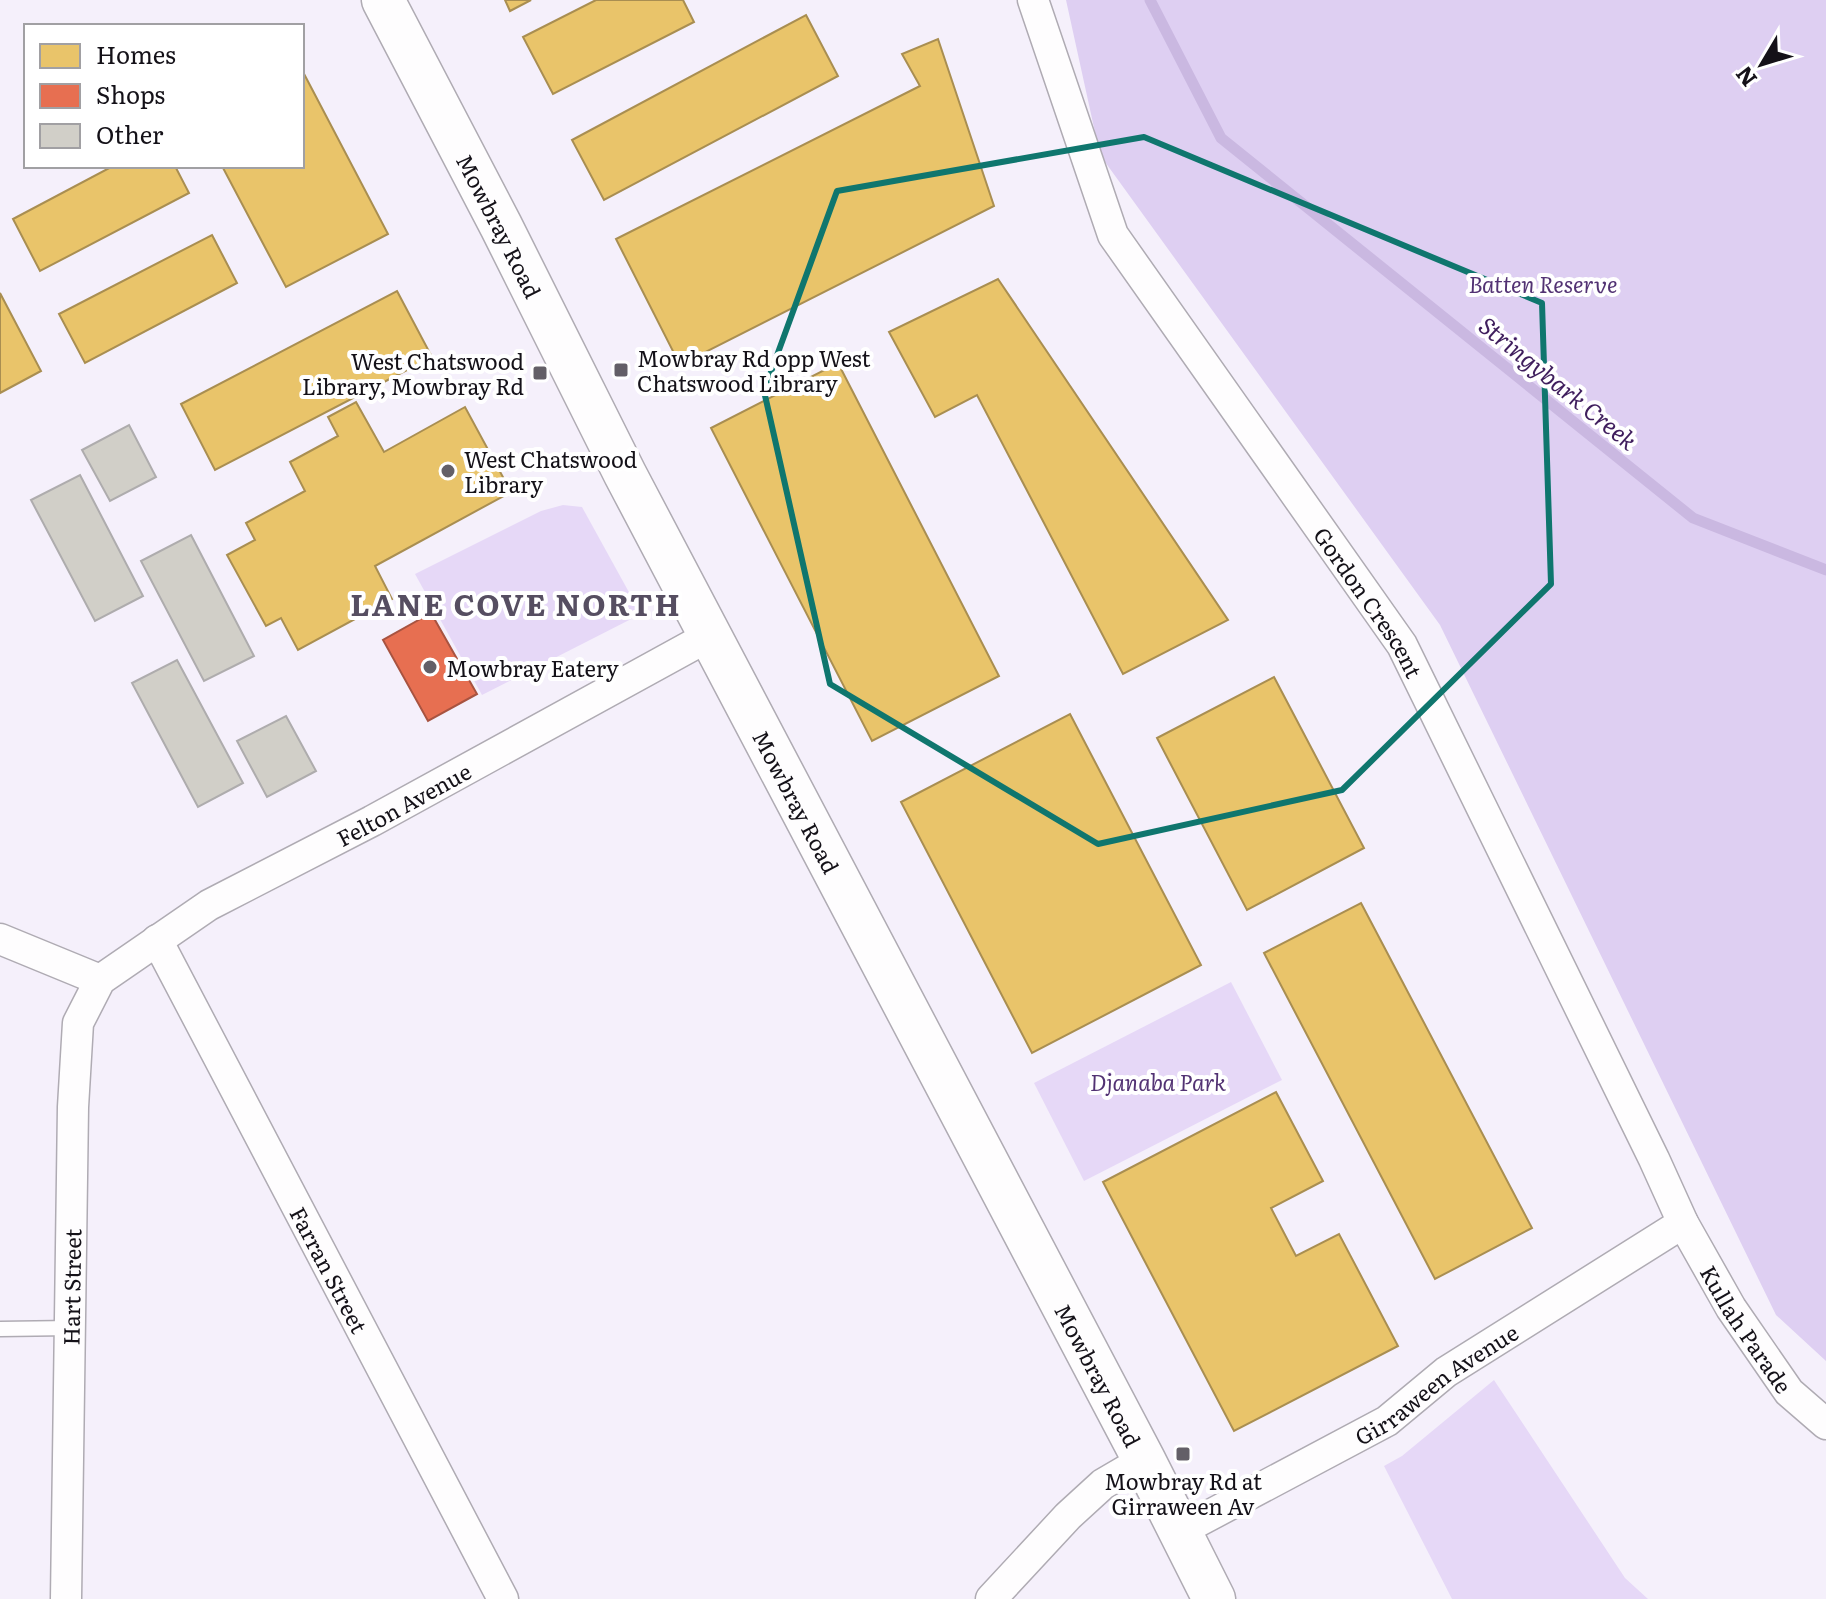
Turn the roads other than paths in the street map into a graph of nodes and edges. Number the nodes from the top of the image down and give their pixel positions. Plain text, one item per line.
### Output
1 (383, 0) edge
2 (1033, 0) edge
3 (711, 635) junction
4 (0, 939) edge
5 (157, 940) junction
6 (100, 980) junction
7 (1683, 1223) junction
8 (71, 1328) junction
9 (0, 1329) edge
10 (1826, 1424) edge
11 (1144, 1460) junction
12 (1180, 1531) junction
13 (66, 1599) edge
14 (503, 1599) edge
15 (991, 1599) edge
16 (1214, 1599) edge

1 - 3 main road, Mowbray Road
2 - 7 street, Gordon Crescent
3 - 5 street, Felton Avenue
3 - 11 main road, Mowbray Road
4 - 6 street
5 - 6 street, Felton Avenue
5 - 14 street, Farran Street
6 - 8 street, Hart Street
7 - 10 street, Kullah Parade
7 - 12 street, Girraween Avenue
8 - 9 lane
8 - 13 street, Hart Street
11 - 12 main road, Mowbray Road
11 - 15 street
12 - 16 main road, Mowbray Road

